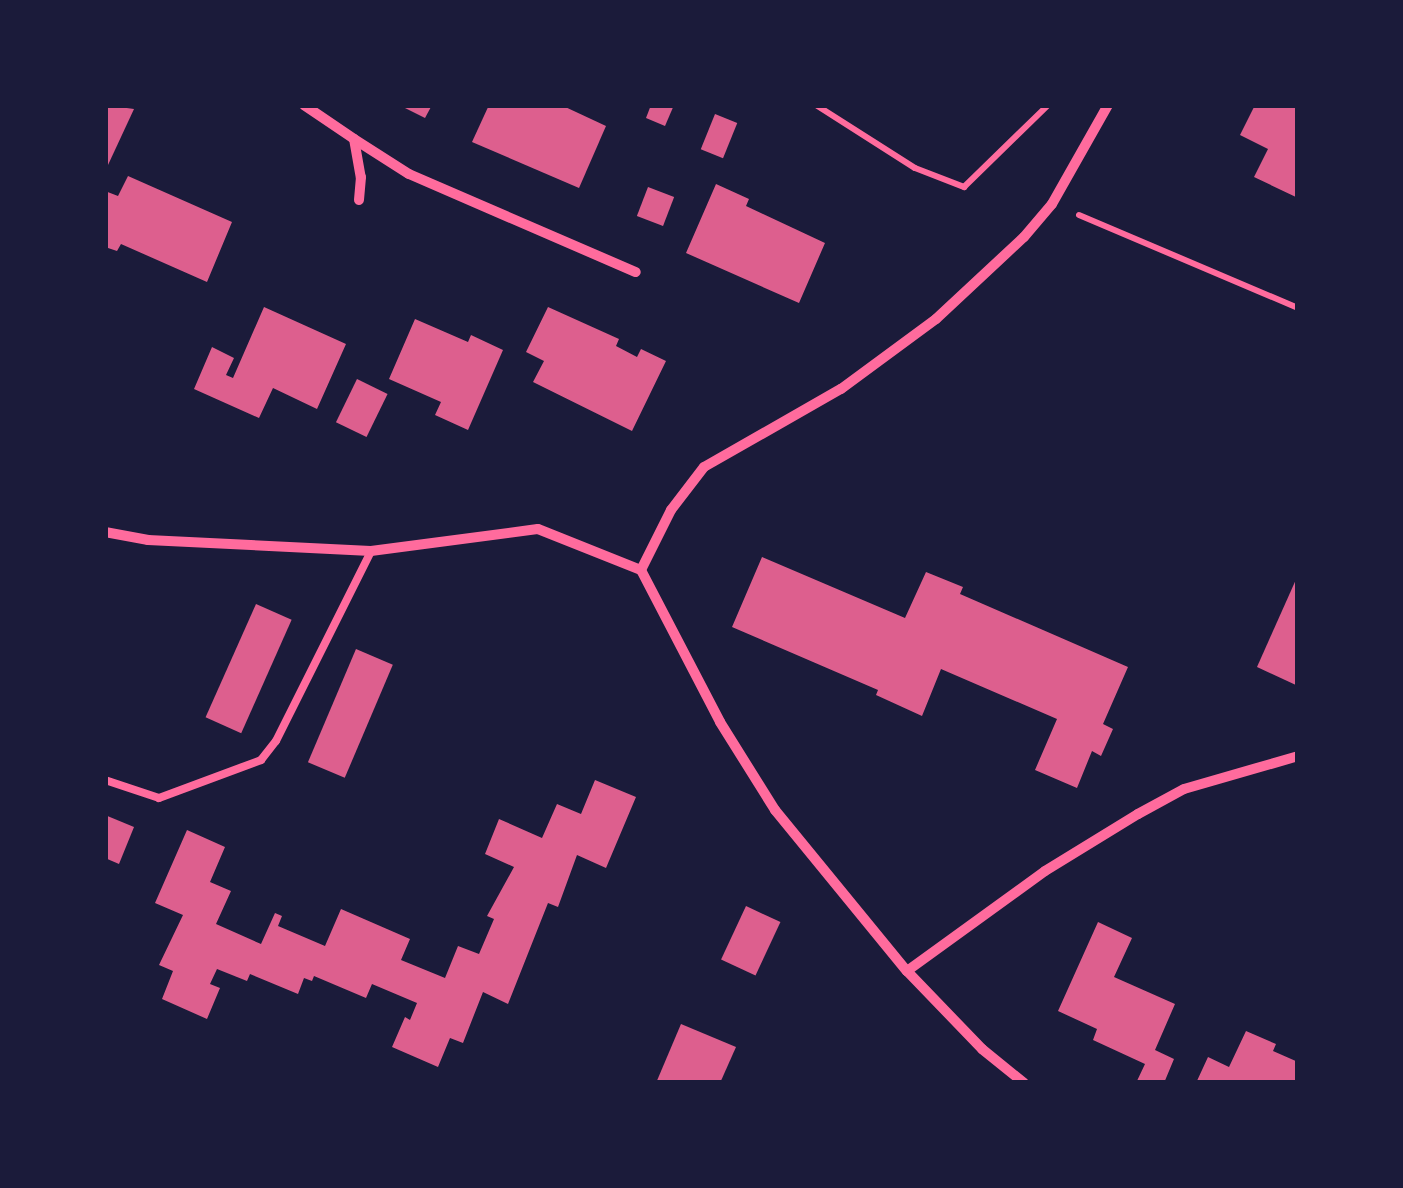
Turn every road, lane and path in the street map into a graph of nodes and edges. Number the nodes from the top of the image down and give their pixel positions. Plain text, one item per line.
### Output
1 (304, 105) edge
2 (816, 105) edge
3 (1048, 105) edge
4 (1108, 105) edge
5 (354, 139) junction
6 (359, 200) dead end
7 (1052, 204) junction
8 (636, 272) dead end
9 (1298, 308) edge
10 (105, 532) edge
11 (371, 551) junction
12 (642, 570) junction
13 (1298, 756) edge
14 (105, 780) edge
15 (906, 971) junction
16 (1024, 1083) edge

1 - 5 street
2 - 3 path
4 - 7 street
5 - 6 street
5 - 8 street
7 - 9 path
7 - 12 street
10 - 11 street
11 - 12 street
11 - 14 lane
12 - 15 street
13 - 15 street
15 - 16 street

